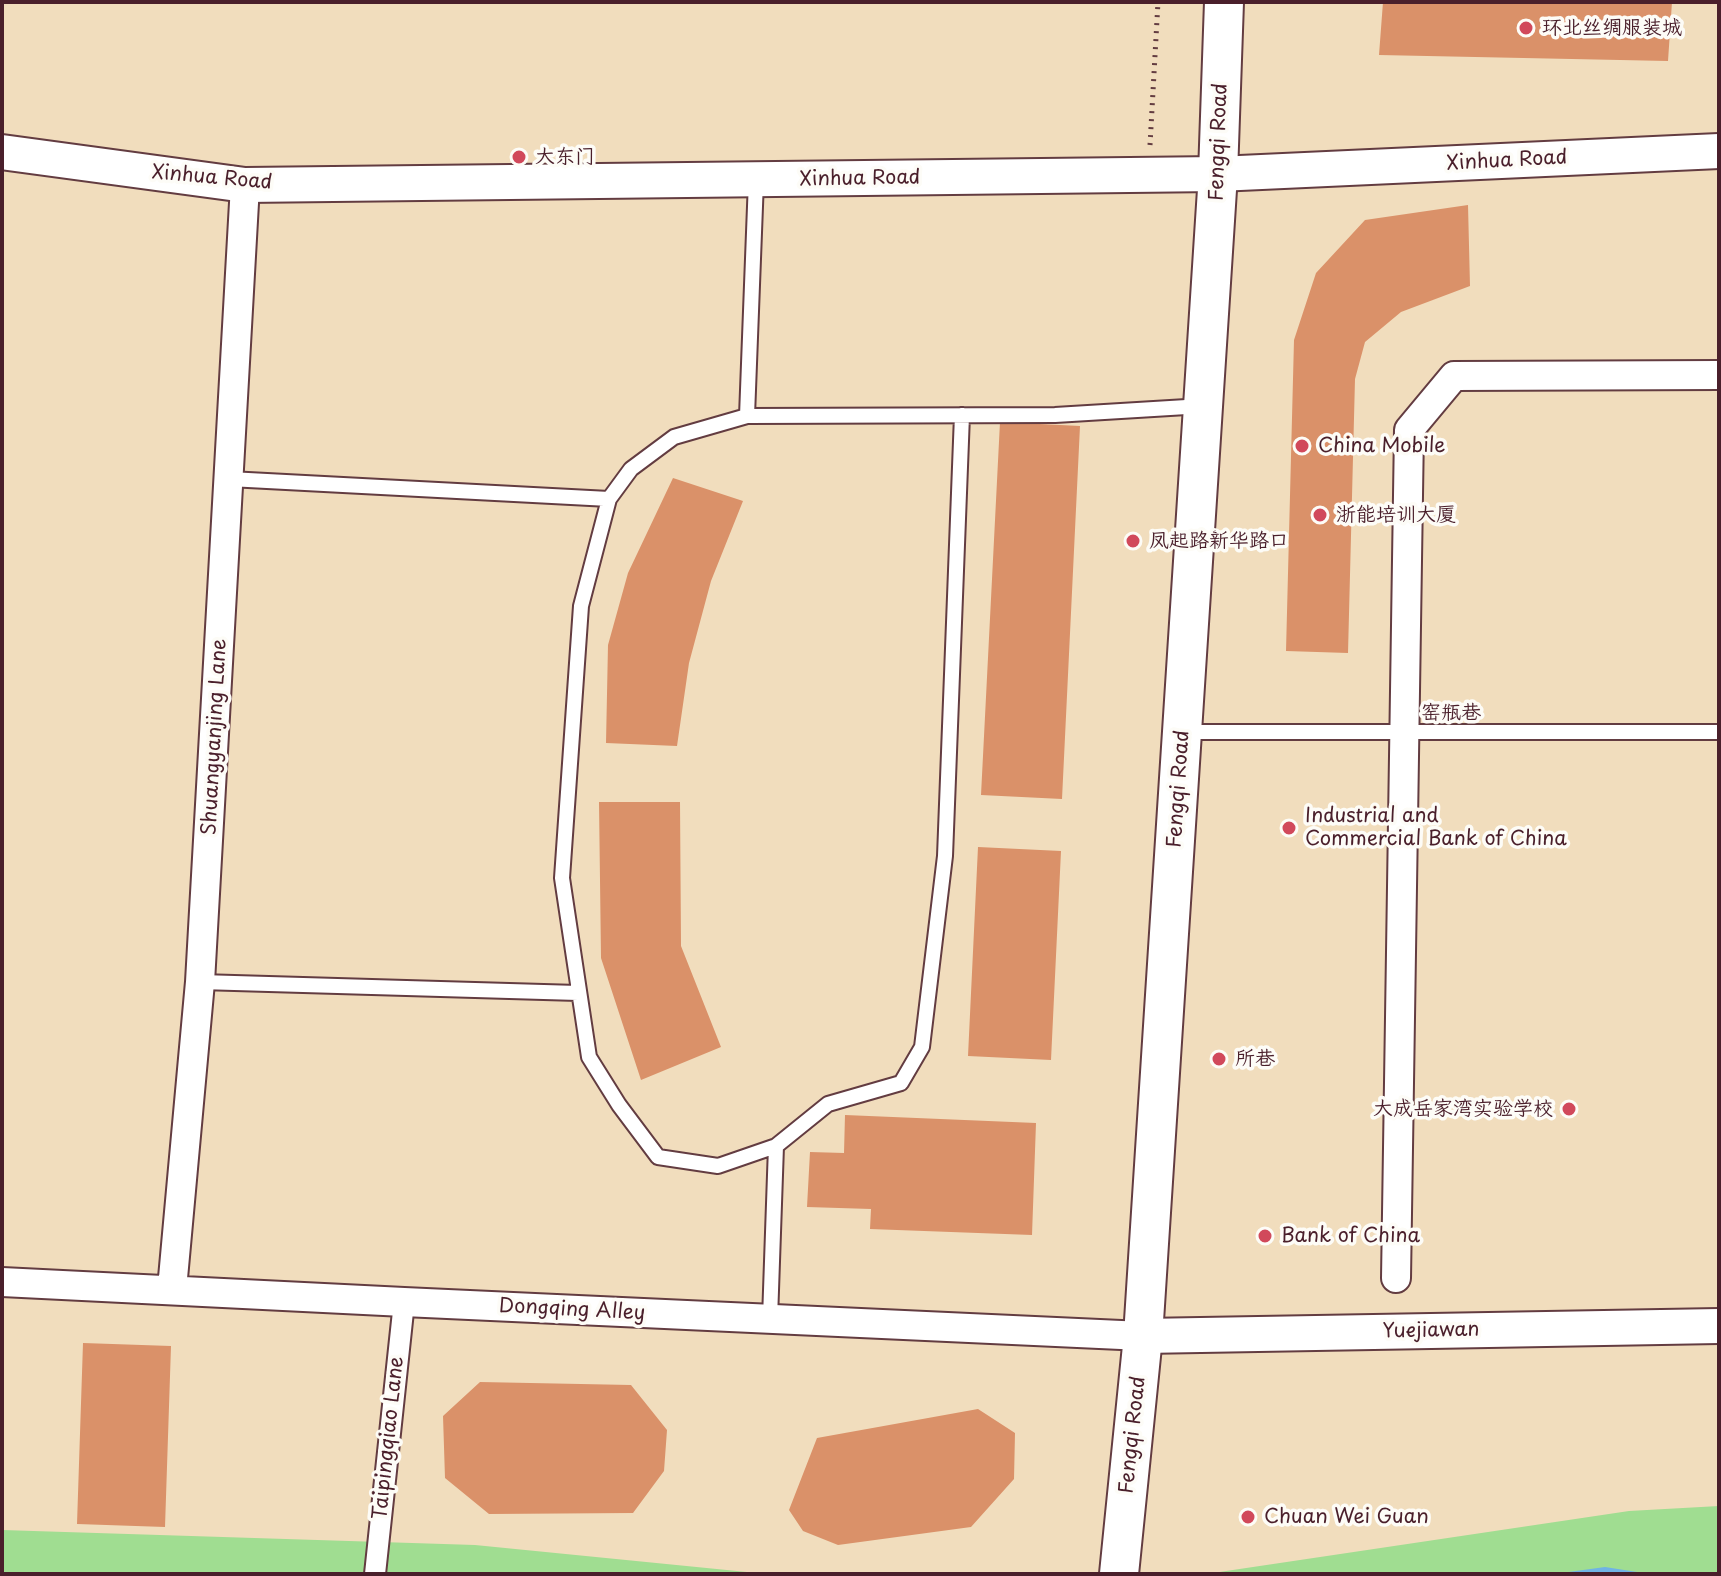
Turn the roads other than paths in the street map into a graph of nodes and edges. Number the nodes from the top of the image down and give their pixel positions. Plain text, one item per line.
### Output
1 (1224, 2) edge
2 (1719, 151) edge
3 (2, 152) edge
4 (1218, 174) junction
5 (756, 180) junction
6 (245, 185) junction
7 (1719, 375) edge
8 (1203, 406) junction
9 (962, 415) junction
10 (747, 416) junction
11 (229, 479) junction
12 (609, 499) junction
13 (1183, 732) junction
14 (1719, 732) edge
15 (1405, 733) junction
16 (200, 982) junction
17 (578, 993) junction
18 (776, 1146) junction
19 (1396, 1278) dead end
20 (2, 1282) edge
21 (172, 1289) junction
22 (404, 1302) junction
23 (770, 1319) junction
24 (1719, 1326) edge
25 (1143, 1336) junction
26 (375, 1574) edge
27 (1119, 1574) edge

1 - 4 main road, Fengqi Road
2 - 4 street, Xinhua Road
3 - 6 street, Xinhua Road
4 - 5 street, Xinhua Road
4 - 8 main road, Fengqi Road
5 - 6 street, Xinhua Road
5 - 10 lane
6 - 11 street, Shuangyanjing Lane
7 - 15 street
8 - 9 lane
8 - 13 main road, Fengqi Road
9 - 10 lane
9 - 18 lane
10 - 12 lane
11 - 12 lane
11 - 16 street, Shuangyanjing Lane
12 - 17 lane
13 - 15 lane, 窑瓶巷
13 - 25 main road, Fengqi Road
14 - 15 lane, 窑瓶巷
15 - 19 street
16 - 17 lane
16 - 21 street, Shuangyanjing Lane
17 - 18 lane
18 - 23 lane
20 - 21 street, Dongqing Alley
21 - 22 street, Dongqing Alley
22 - 23 street, Dongqing Alley
22 - 26 street, Taipingqiao Lane
23 - 25 street, Dongqing Alley
24 - 25 street, Yuejiawan
25 - 27 main road, Fengqi Road

